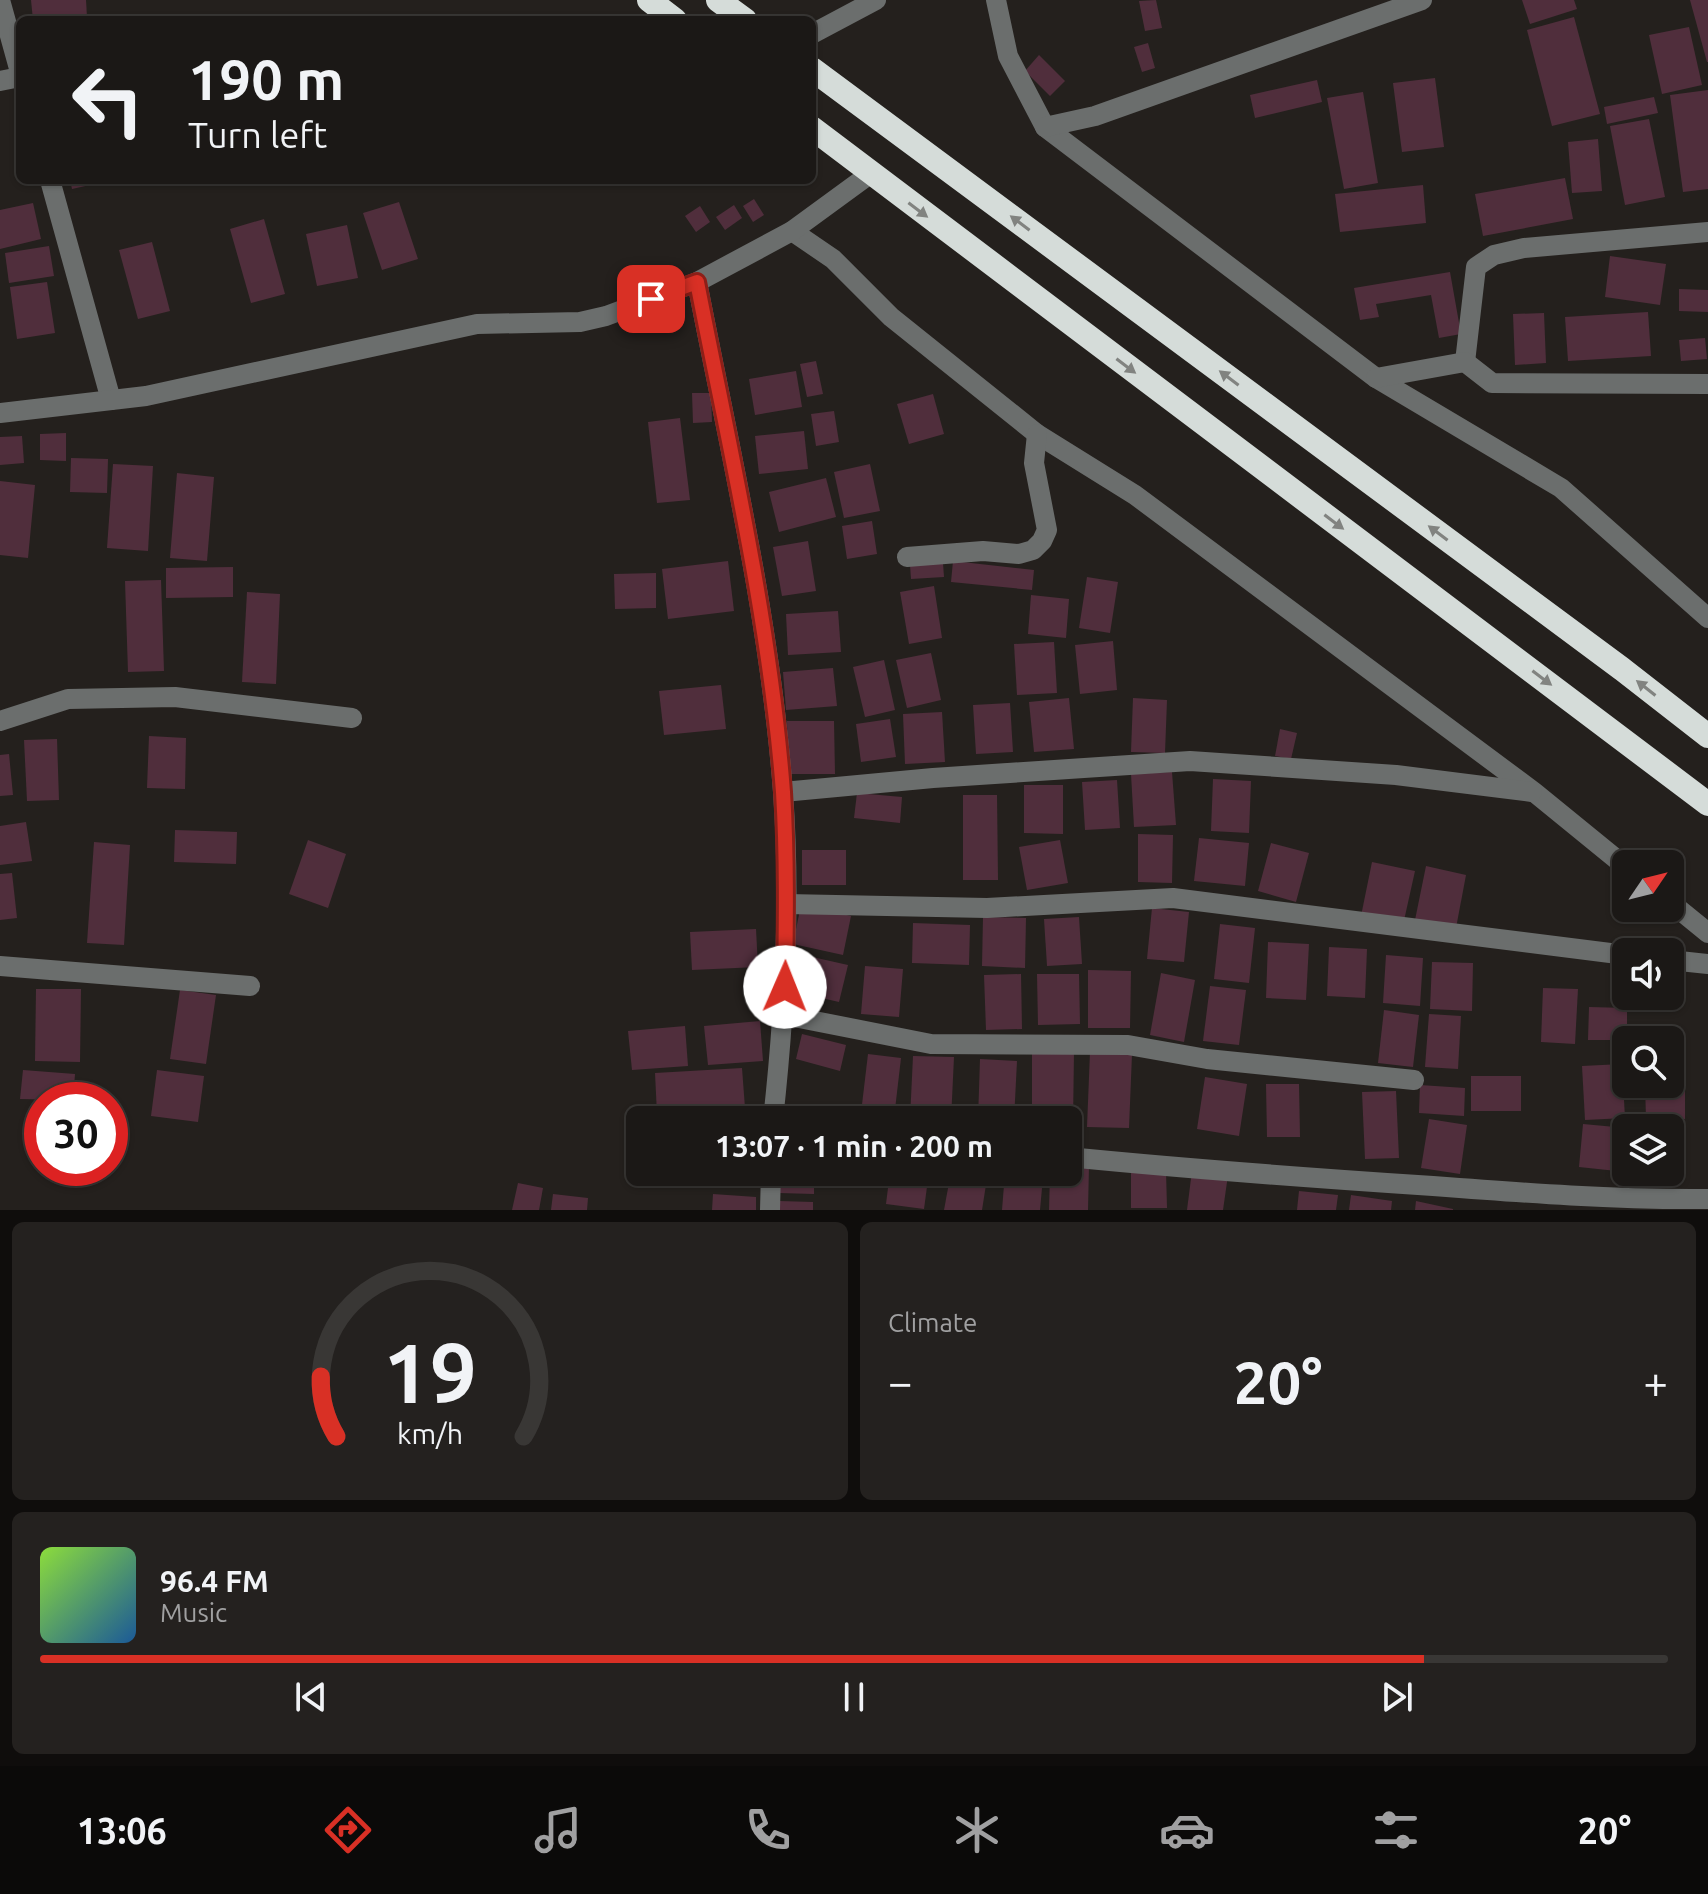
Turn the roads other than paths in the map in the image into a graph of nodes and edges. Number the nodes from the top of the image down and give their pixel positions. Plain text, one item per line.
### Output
1 (0, 0) edge
2 (649, 0) edge
3 (718, 0) edge
4 (876, 0) edge
5 (996, 0) edge
6 (1422, 0) edge
7 (670, 16) edge
8 (740, 16) edge
9 (816, 32) edge
10 (16, 59) edge
11 (816, 72) edge
12 (1045, 127) junction
13 (816, 131) edge
14 (870, 174) junction
15 (51, 184) edge
16 (792, 231) junction
17 (1708, 232) edge
18 (697, 282) junction
19 (1465, 362) junction
20 (1376, 378) junction
21 (1708, 384) edge
22 (111, 400) junction
23 (0, 413) edge
24 (1037, 434) junction
25 (907, 557) dead end
26 (1708, 618) edge
27 (352, 718) dead end
28 (0, 721) edge
29 (1708, 736) edge
30 (783, 792) junction
31 (1534, 792) junction
32 (1708, 804) edge
33 (1612, 856) edge
34 (786, 904) junction
35 (1684, 913) edge
36 (1708, 933) edge
37 (1612, 953) edge
38 (1684, 961) edge
39 (1708, 964) edge
40 (0, 966) edge
41 (250, 986) dead end
42 (784, 1015) junction
43 (1414, 1080) dead end
44 (774, 1106) edge
45 (1082, 1158) edge
46 (771, 1186) edge
47 (1708, 1199) edge
48 (770, 1210) edge

1 - 10 street
2 - 7 highway
3 - 8 highway
4 - 9 street
5 - 12 street
6 - 12 street
29 -> 11 highway
12 - 20 street
13 - 14 highway
14 - 16 street
14 -> 32 highway
15 - 22 street
16 - 18 street
16 - 24 street
17 - 19 street
18 - 22 street
18 - 30 street
19 - 20 street
19 - 21 street
20 - 26 street
22 - 23 street
24 - 25 street
24 - 31 street
27 - 28 street
30 - 31 street
30 - 34 street
31 - 33 street
34 - 37 street
34 - 42 street
35 - 36 street
38 - 39 street
40 - 41 street
42 - 43 street
42 - 44 street
45 - 47 street
46 - 48 street

